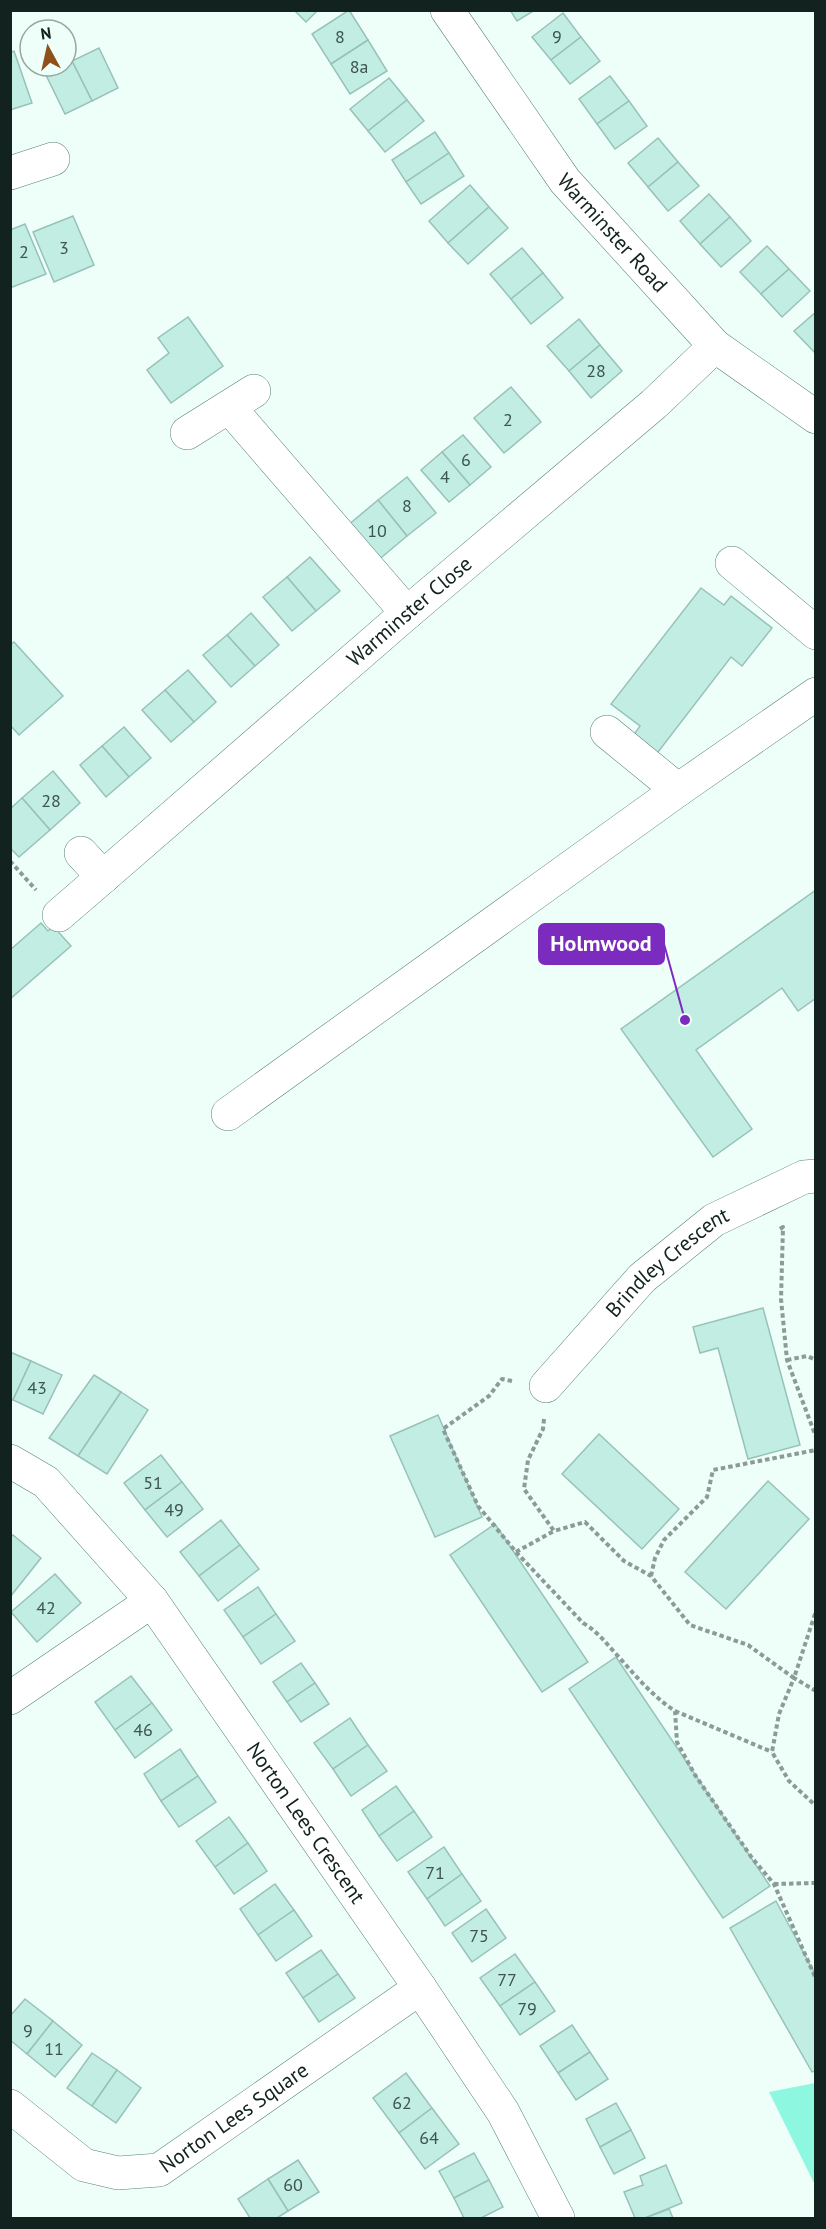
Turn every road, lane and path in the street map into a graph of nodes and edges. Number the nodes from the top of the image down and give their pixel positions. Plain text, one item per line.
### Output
1 (447, 10) edge
2 (53, 159) dead end
3 (10, 173) edge
4 (715, 346) junction
5 (816, 417) edge
6 (187, 433) dead end
7 (732, 563) dead end
8 (407, 613) junction
9 (816, 633) edge
10 (816, 694) edge
11 (607, 732) dead end
12 (678, 790) junction
13 (81, 854) dead end
14 (103, 877) junction
15 (59, 915) dead end
16 (228, 1114) dead end
17 (816, 1176) edge
18 (774, 1231) dead end
19 (787, 1360) junction
20 (816, 1360) edge
21 (546, 1386) joint
22 (489, 1396) dead end
23 (816, 1437) edge
24 (816, 1450) edge
25 (10, 1461) edge
26 (554, 1531) junction
27 (516, 1552) junction
28 (651, 1576) junction
29 (152, 1601) junction
30 (816, 1611) edge
31 (794, 1678) junction
32 (816, 1691) edge
33 (10, 1698) edge
34 (675, 1711) junction
35 (772, 1752) junction
36 (816, 1806) edge
37 (816, 1883) edge
38 (774, 1884) junction
39 (816, 1978) edge
40 (420, 1988) junction
41 (10, 2106) edge
42 (558, 2218) edge

1 - 4 street, Warminster Road
2 - 3 street
4 - 5 street, Warminster Road
4 - 8 street, Warminster Close
6 - 8 street
7 - 9 street
8 - 14 street, Warminster Close
10 - 12 street
11 - 12 street
12 - 16 street
13 - 14 street
14 - 15 street, Warminster Close
17 - 21 street, Brindley Crescent
18 - 19 path
19 - 20 path
19 - 23 path
21 - 26 path
22 - 27 path
24 - 28 path
25 - 29 street, Norton Lees Crescent
26 - 27 path
26 - 28 path
27 - 34 path
28 - 31 path
29 - 33 street
29 - 40 street, Norton Lees Crescent
30 - 31 path
31 - 32 path
31 - 35 path
34 - 35 path
34 - 38 path
35 - 36 path
37 - 38 path
38 - 39 path
40 - 41 street, Norton Lees Square
40 - 42 street, Norton Lees Crescent

